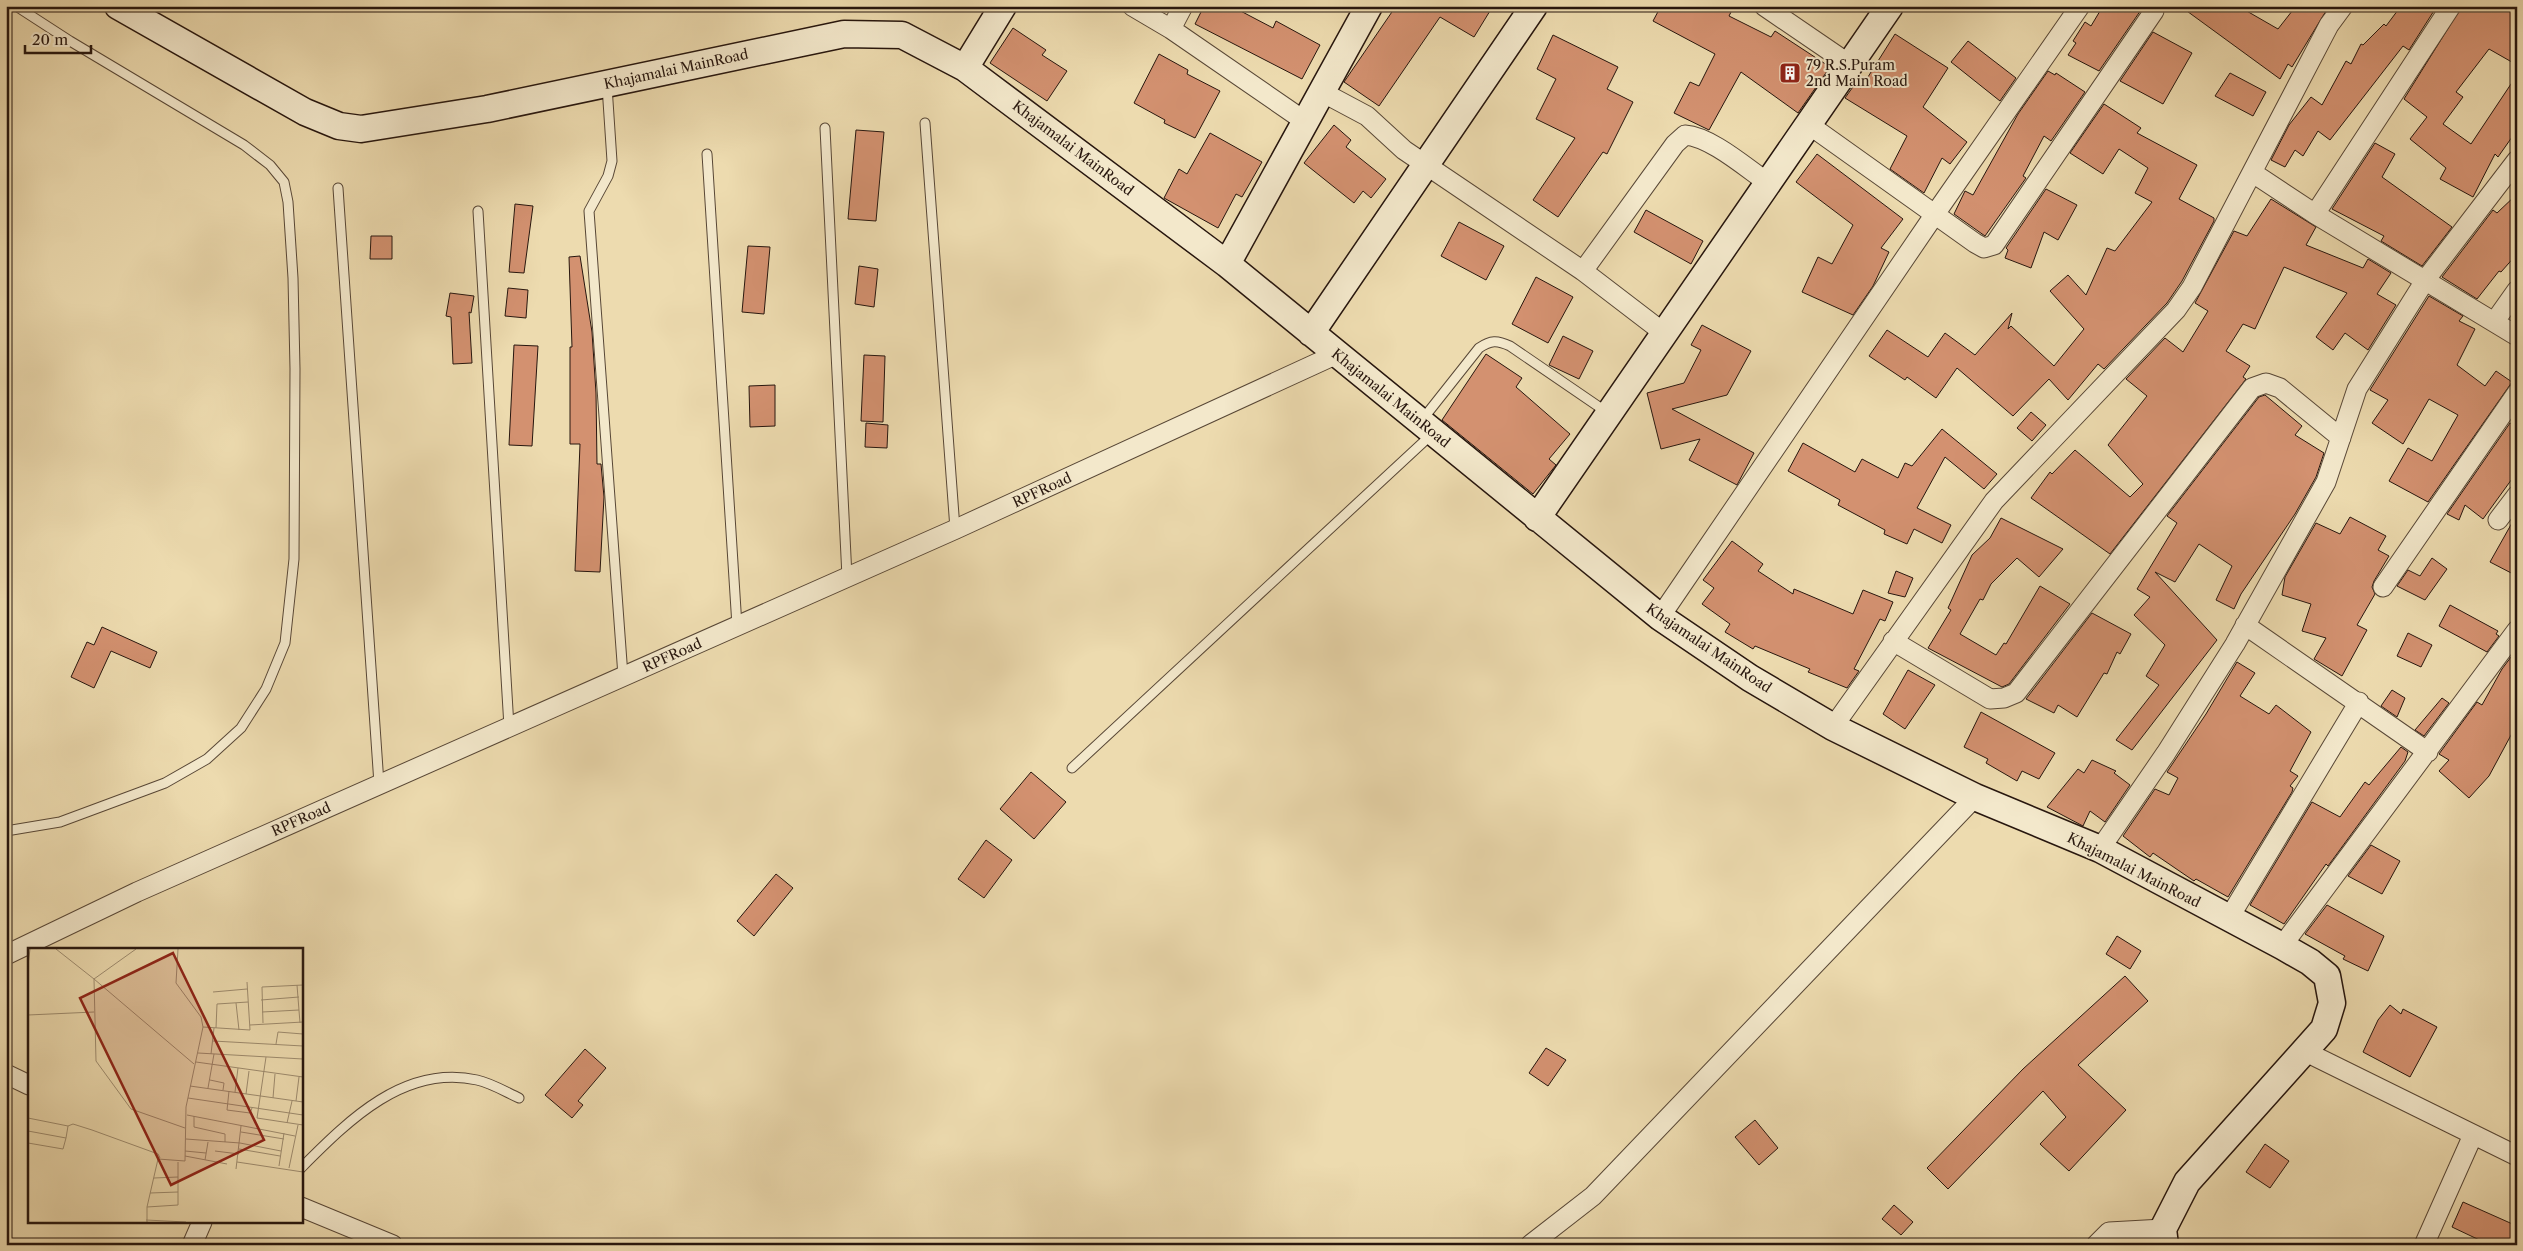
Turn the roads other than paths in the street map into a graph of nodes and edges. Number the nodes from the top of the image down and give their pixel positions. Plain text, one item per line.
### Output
1 (16, 6) edge
2 (118, 6) edge
3 (1004, 6) edge
4 (1132, 6) edge
5 (1183, 6) edge
6 (1369, 6) edge
7 (1534, 6) edge
8 (1764, 6) edge
9 (1890, 6) edge
10 (2080, 6) edge
11 (2154, 6) edge
12 (2343, 6) edge
13 (2451, 6) edge
14 (1171, 29) junction
15 (1849, 64) junction
16 (966, 68) junction
17 (607, 84) junction
18 (1322, 92) junction
19 (1306, 122) junction
20 (926, 123) dead end
21 (1808, 124) junction
22 (825, 128) dead end
23 (707, 154) dead end
24 (2517, 160) edge
25 (1426, 163) junction
26 (2253, 173) junction
27 (1767, 182) junction
28 (338, 188) dead end
29 (478, 211) dead end
30 (1935, 214) junction
31 (2315, 214) junction
32 (1227, 264) junction
33 (1583, 270) junction
34 (2426, 279) junction
35 (2517, 290) edge
36 (2495, 321) junction
37 (1664, 332) junction
38 (1312, 333) junction
39 (2517, 336) edge
40 (1337, 354) junction
41 (2517, 393) edge
42 (1608, 414) junction
43 (1427, 427) junction
44 (2340, 438) junction
45 (2517, 495) edge
46 (1537, 518) junction
47 (2498, 520) dead end
48 (956, 529) junction
49 (847, 577) junction
50 (2383, 587) dead end
51 (1660, 617) junction
52 (2245, 625) junction
53 (737, 626) junction
54 (2517, 630) edge
55 (1893, 641) junction
56 (623, 676) junction
57 (2359, 702) junction
58 (509, 727) junction
59 (1833, 727) junction
60 (2428, 752) junction
61 (1072, 768) dead end
62 (379, 784) junction
63 (1975, 797) junction
64 (6, 831) edge
65 (2100, 849) junction
66 (2229, 918) junction
67 (2282, 946) junction
68 (6, 955) edge
69 (2304, 1051) junction
70 (6, 1074) edge
71 (28, 1085) edge
72 (519, 1098) dead end
73 (2473, 1135) junction
74 (2517, 1156) edge
75 (302, 1167) edge
76 (302, 1207) edge
77 (201, 1224) edge
78 (2164, 1237) edge
79 (192, 1245) edge
80 (393, 1245) edge
81 (1530, 1245) edge
82 (2096, 1245) edge
83 (2424, 1245) edge

1 - 64 lane
2 - 17 main road, Khajamalai MainRoad
3 - 16 main road
4 - 14 street
5 - 14 street
6 - 18 main road
7 - 25 main road
8 - 15 street
9 - 15 main road
10 - 30 street
11 - 30 street
12 - 26 street
13 - 31 street
14 - 19 street
15 - 21 main road
16 - 17 main road, Khajamalai MainRoad
16 - 32 main road, Khajamalai MainRoad
17 - 56 lane
18 - 19 main road
18 - 25 street
19 - 32 main road
20 - 48 lane
21 - 27 main road
21 - 30 street
22 - 49 lane
23 - 53 lane
24 - 34 street
25 - 33 street
25 - 38 main road
26 - 31 street
26 - 55 street
27 - 33 street
27 - 37 main road
28 - 62 lane
29 - 58 lane
30 - 51 street
31 - 34 street
32 - 38 main road, Khajamalai MainRoad
33 - 37 street
34 - 36 street
34 - 44 street
35 - 36 street
36 - 39 street
37 - 42 main road
38 - 40 main road, Khajamalai MainRoad
40 - 43 main road, Khajamalai MainRoad
40 - 48 street, RPFRoad
41 - 50 street
42 - 43 lane
42 - 46 main road
43 - 46 main road, Khajamalai MainRoad
43 - 61 lane
44 - 52 street
44 - 55 street
45 - 47 street
46 - 51 main road, Khajamalai MainRoad
48 - 49 street, RPFRoad
49 - 53 street, RPFRoad
51 - 59 main road, Khajamalai MainRoad
52 - 57 street
52 - 65 street
53 - 56 street, RPFRoad
54 - 60 street
55 - 59 street
56 - 58 street, RPFRoad
57 - 60 street
57 - 66 street
58 - 62 street, RPFRoad
59 - 63 main road, Khajamalai MainRoad
60 - 67 street
62 - 68 street, RPFRoad
63 - 65 main road, Khajamalai MainRoad
63 - 81 street
65 - 66 main road, Khajamalai MainRoad
66 - 67 main road, Khajamalai MainRoad
67 - 69 main road, Khajamalai MainRoad
69 - 73 street
69 - 78 main road, Khajamalai MainRoad
70 - 71 street
72 - 75 lane
73 - 74 street
73 - 83 street
76 - 80 street
77 - 79 street
78 - 82 street

